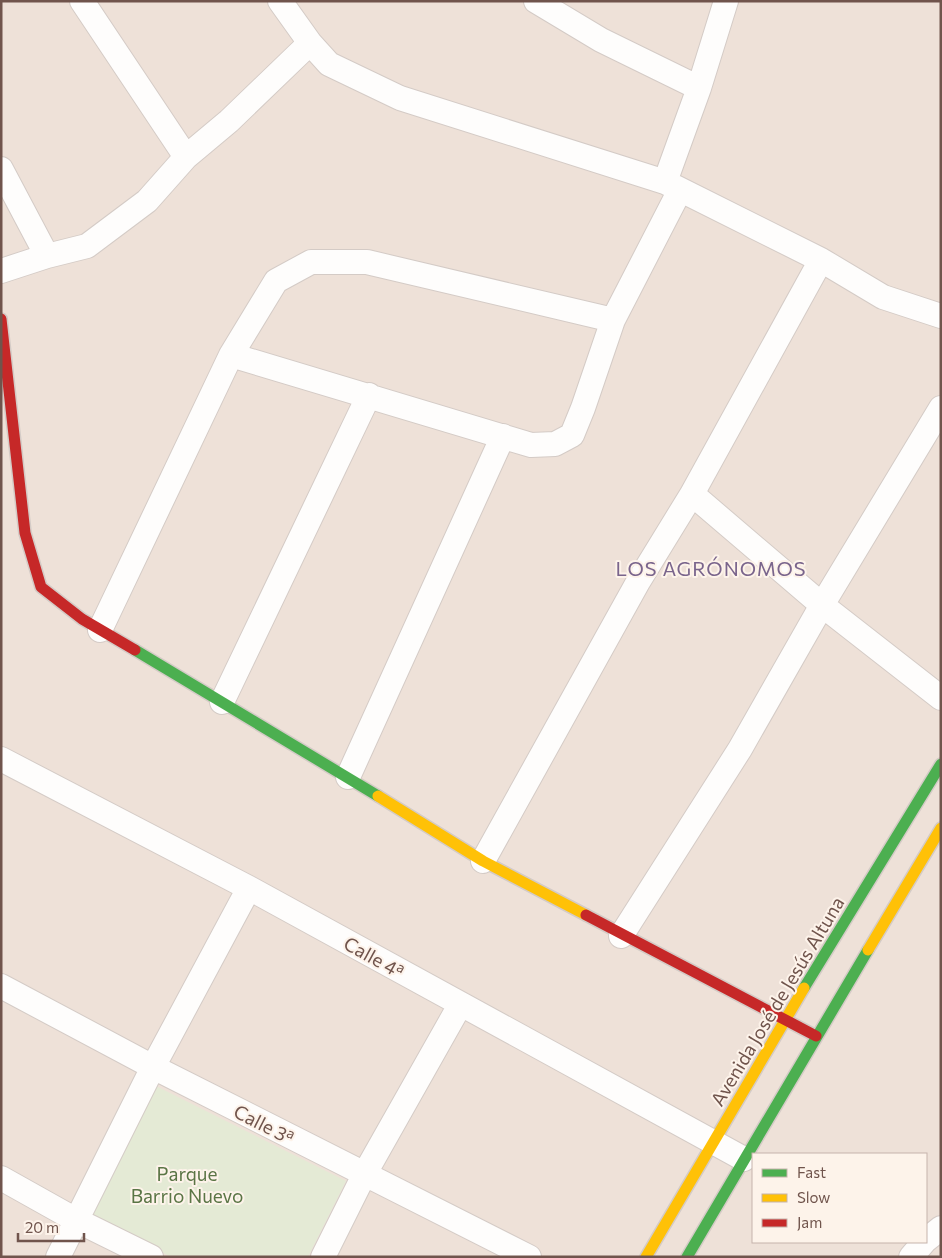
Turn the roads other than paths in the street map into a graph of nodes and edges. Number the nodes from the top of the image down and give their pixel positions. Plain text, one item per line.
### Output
1 (82, 1) edge
2 (280, 1) edge
3 (536, 1) edge
4 (726, 1) edge
5 (310, 43) junction
6 (699, 88) junction
7 (186, 157) junction
8 (1, 169) edge
9 (673, 186) junction
10 (47, 256) junction
11 (821, 260) junction
12 (1, 271) edge
13 (941, 316) edge
14 (1, 319) edge
15 (613, 320) junction
16 (231, 355) junction
17 (369, 395) junction
18 (941, 408) edge
19 (503, 436) junction
20 (692, 494) junction
21 (822, 605) junction
22 (100, 630) junction
23 (941, 698) edge
24 (222, 702) junction
25 (1, 759) edge
26 (941, 764) edge
27 (348, 777) junction
28 (941, 828) edge
29 (482, 861) junction
30 (249, 888) junction
31 (621, 936) junction
32 (1, 986) edge
33 (460, 1005) junction
34 (785, 1019) junction
35 (816, 1036) junction
36 (153, 1067) junction
37 (714, 1142) junction
38 (744, 1159) junction
39 (364, 1175) junction
40 (1, 1178) edge
41 (76, 1220) junction
42 (941, 1228) edge
43 (927, 1239) edge
44 (923, 1243) edge
45 (58, 1257) edge
46 (151, 1257) edge
47 (324, 1257) edge
48 (529, 1257) edge
49 (646, 1257) edge
50 (686, 1257) edge
51 (911, 1257) edge

1 - 7 street
2 - 5 street
3 - 6 street
4 - 6 street
5 - 7 street
5 - 9 street
6 - 9 street
7 - 10 street
8 - 10 street
9 - 11 street
9 - 15 street
10 - 12 street
11 - 13 street
11 - 20 street
14 - 22 street
15 - 16 street
15 - 19 street
16 - 17 street
16 - 22 street
17 - 19 street
17 - 24 street
18 - 21 street
19 - 27 street
20 - 21 street
20 - 29 street
21 - 23 street
21 - 31 street
22 - 24 street
24 - 27 street
25 - 30 street, Calle 4ª
26 - 34 street, Avenida José de Jesús Altuna
27 - 29 street
28 - 35 street
29 - 31 street
30 - 33 street, Calle 4ª
30 - 36 street
31 - 34 street
32 - 36 street, Calle 3ª
33 - 37 street, Calle 4ª
33 - 39 street
34 - 35 street
34 - 37 street, Avenida José de Jesús Altuna
35 - 38 street
36 - 39 street, Calle 3ª
36 - 41 street
37 - 38 street, Calle 4ª
37 - 49 street, Avenida José de Jesús Altuna
38 - 50 street
39 - 47 street
39 - 48 street, Calle 3ª
40 - 41 street
41 - 45 street
41 - 46 street
42 - 43 street
44 - 51 street

